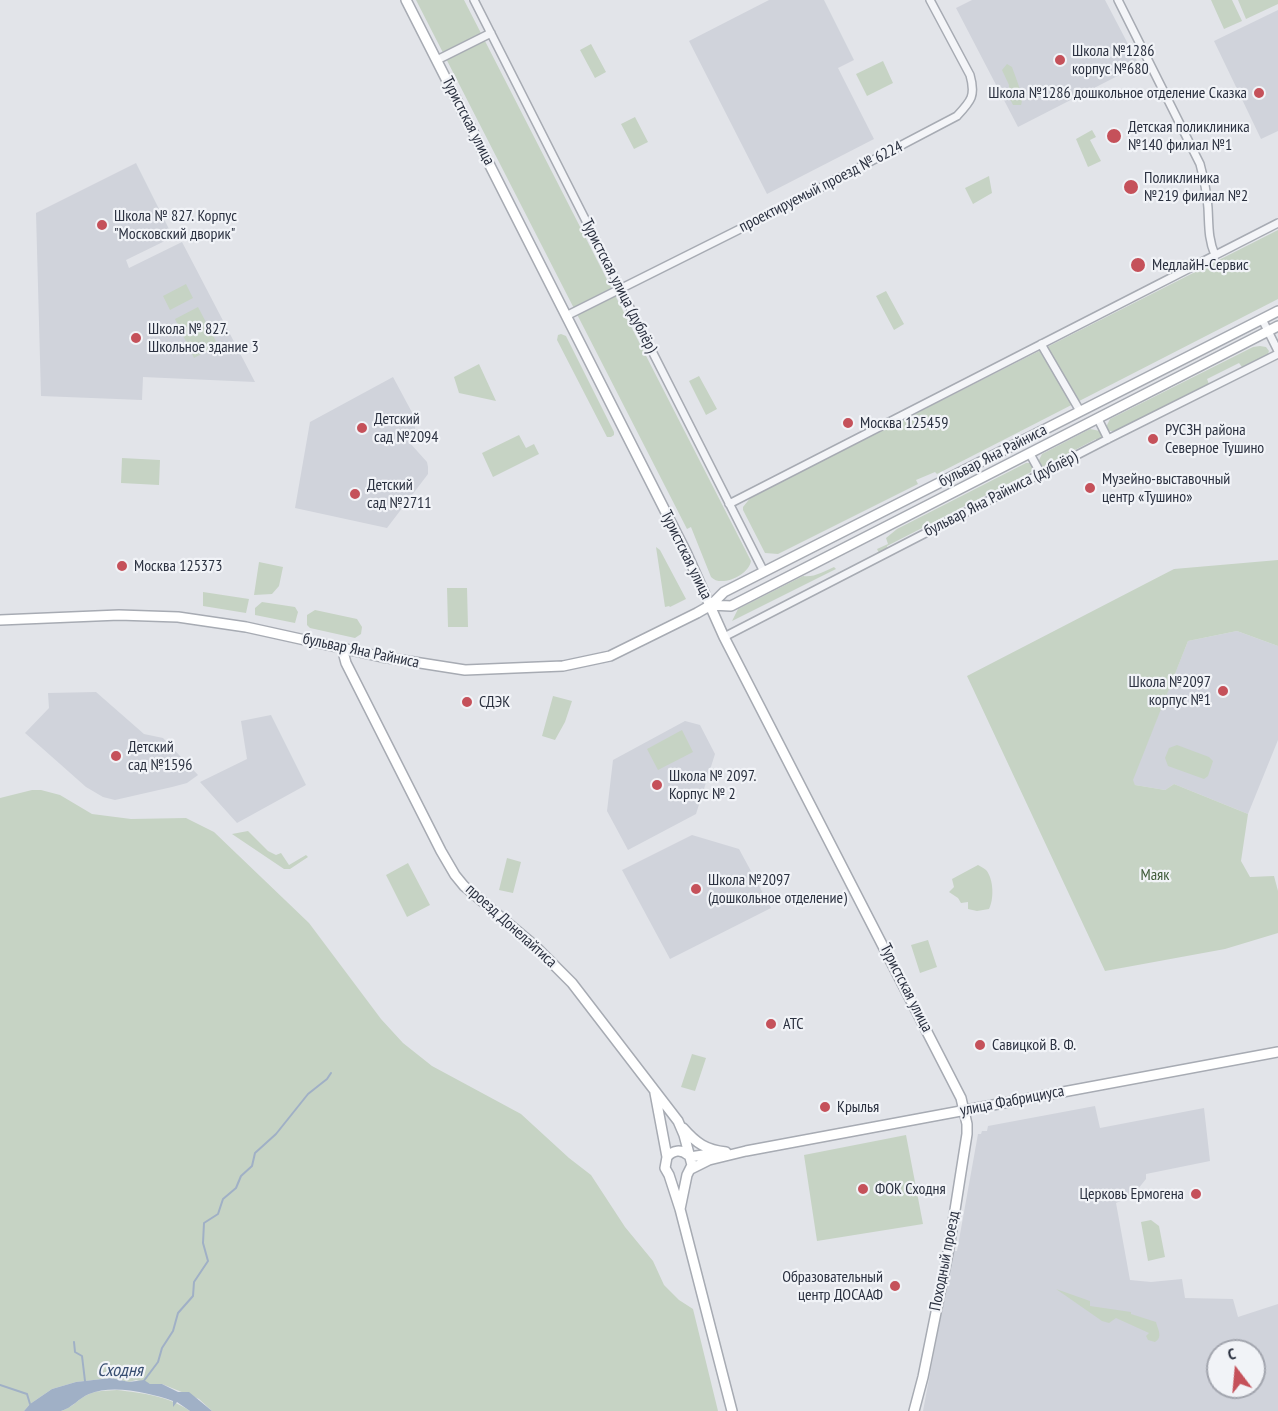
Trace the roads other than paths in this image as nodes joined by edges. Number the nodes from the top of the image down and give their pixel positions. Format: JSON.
{"nodes":[{"id":1,"x":406,"y":0,"type":"edge"},
{"id":2,"x":474,"y":0,"type":"edge"},
{"id":3,"x":930,"y":0,"type":"edge"},
{"id":4,"x":1118,"y":0,"type":"edge"},
{"id":5,"x":491,"y":33,"type":"junction"},
{"id":6,"x":437,"y":60,"type":"junction"},
{"id":7,"x":1278,"y":223,"type":"edge"},
{"id":8,"x":1215,"y":255,"type":"junction"},
{"id":9,"x":620,"y":289,"type":"junction"},
{"id":10,"x":1278,"y":311,"type":"edge"},
{"id":11,"x":566,"y":316,"type":"junction"},
{"id":12,"x":1262,"y":319,"type":"junction"},
{"id":13,"x":1278,"y":326,"type":"edge"},
{"id":14,"x":1268,"y":332,"type":"junction"},
{"id":15,"x":1041,"y":344,"type":"junction"},
{"id":16,"x":1278,"y":353,"type":"edge"},
{"id":17,"x":1080,"y":411,"type":"junction"},
{"id":18,"x":1098,"y":419,"type":"junction"},
{"id":19,"x":1108,"y":439,"type":"junction"},
{"id":20,"x":1030,"y":454,"type":"junction"},
{"id":21,"x":1041,"y":474,"type":"junction"},
{"id":22,"x":729,"y":504,"type":"junction"},
{"id":23,"x":764,"y":572,"type":"junction"},
{"id":24,"x":711,"y":605,"type":"junction"},
{"id":25,"x":0,"y":620,"type":"edge"},
{"id":26,"x":724,"y":637,"type":"junction"},
{"id":27,"x":342,"y":648,"type":"junction"},
{"id":28,"x":1278,"y":1052,"type":"edge"},
{"id":29,"x":655,"y":1093,"type":"junction"},
{"id":30,"x":965,"y":1110,"type":"junction"},
{"id":31,"x":678,"y":1121,"type":"junction"},
{"id":32,"x":746,"y":1151,"type":"junction"},
{"id":33,"x":726,"y":1152,"type":"junction"},
{"id":34,"x":689,"y":1156,"type":"junction"},
{"id":35,"x":667,"y":1157,"type":"junction"},
{"id":36,"x":689,"y":1172,"type":"junction"},
{"id":37,"x":669,"y":1175,"type":"junction"},
{"id":38,"x":680,"y":1209,"type":"junction"},
{"id":39,"x":732,"y":1411,"type":"edge"},
{"id":40,"x":914,"y":1411,"type":"edge"}],
"edges":[{"from":1,"to":6,"type":"main road","name":"Туристская улица"},
{"from":2,"to":5,"type":"street","name":"Туристская улица (дублёр)"},
{"from":3,"to":9,"type":"street","name":"проектируемый проезд № 6224"},
{"from":4,"to":8,"type":"street"},
{"from":5,"to":6,"type":"street"},
{"from":5,"to":9,"type":"street","name":"Туристская улица (дублёр)"},
{"from":6,"to":11,"type":"main road","name":"Туристская улица"},
{"from":7,"to":8,"type":"street"},
{"from":8,"to":15,"type":"street"},
{"from":9,"to":11,"type":"street","name":"проектируемый проезд № 6224"},
{"from":9,"to":22,"type":"street","name":"Туристская улица (дублёр)"},
{"from":10,"to":12,"type":"main road","name":"бульвар Яна Райниса"},
{"from":11,"to":24,"type":"main road","name":"Туристская улица"},
{"from":12,"to":14,"type":"street"},
{"from":12,"to":17,"type":"main road","name":"бульвар Яна Райниса"},
{"from":13,"to":14,"type":"main road","name":"бульвар Яна Райниса"},
{"from":14,"to":16,"type":"street"},
{"from":14,"to":18,"type":"main road","name":"бульвар Яна Райниса"},
{"from":15,"to":17,"type":"street"},
{"from":15,"to":22,"type":"street"},
{"from":16,"to":19,"type":"street","name":"бульвар Яна Райниса (дублёр)"},
{"from":17,"to":23,"type":"main road","name":"бульвар Яна Райниса"},
{"from":18,"to":19,"type":"street"},
{"from":18,"to":20,"type":"main road","name":"бульвар Яна Райниса"},
{"from":19,"to":21,"type":"street","name":"бульвар Яна Райниса (дублёр)"},
{"from":20,"to":21,"type":"street"},
{"from":20,"to":24,"type":"main road","name":"бульвар Яна Райниса"},
{"from":21,"to":26,"type":"street","name":"бульвар Яна Райниса (дублёр)"},
{"from":22,"to":23,"type":"street","name":"Туристская улица (дублёр)"},
{"from":23,"to":24,"type":"main road","name":"бульвар Яна Райниса"},
{"from":24,"to":26,"type":"main road","name":"Туристская улица"},
{"from":24,"to":27,"type":"main road","name":"бульвар Яна Райниса"},
{"from":25,"to":27,"type":"main road","name":"бульвар Яна Райниса"},
{"from":26,"to":30,"type":"main road","name":"Туристская улица"},
{"from":27,"to":29,"type":"main road","name":"проезд Донелайтиса"},
{"from":28,"to":30,"type":"main road","name":"улица Фабрициуса"},
{"from":29,"to":31,"type":"main road","name":"проезд Донелайтиса"},
{"from":29,"to":35,"type":"main road","name":"проезд Донелайтиса"},
{"from":30,"to":32,"type":"main road","name":"улица Фабрициуса"},
{"from":30,"to":40,"type":"main road","name":"Походный проезд"},
{"from":31,"to":33,"type":"main road"},
{"from":31,"to":34,"type":"main road","name":"проезд Донелайтиса"},
{"from":32,"to":33,"type":"main road","name":"улица Фабрициуса"},
{"from":32,"to":36,"type":"main road","name":"улица Фабрициуса"},
{"from":33,"to":34,"type":"main road","name":"улица Фабрициуса"},
{"from":34,"to":35,"type":"main road"},
{"from":34,"to":36,"type":"main road","name":"проезд Донелайтиса"},
{"from":35,"to":37,"type":"main road","name":"проезд Донелайтиса"},
{"from":36,"to":37,"type":"main road"},
{"from":36,"to":38,"type":"main road","name":"проезд Донелайтиса"},
{"from":37,"to":38,"type":"main road","name":"проезд Донелайтиса"},
{"from":38,"to":39,"type":"main road","name":"проезд Донелайтиса"}]}
